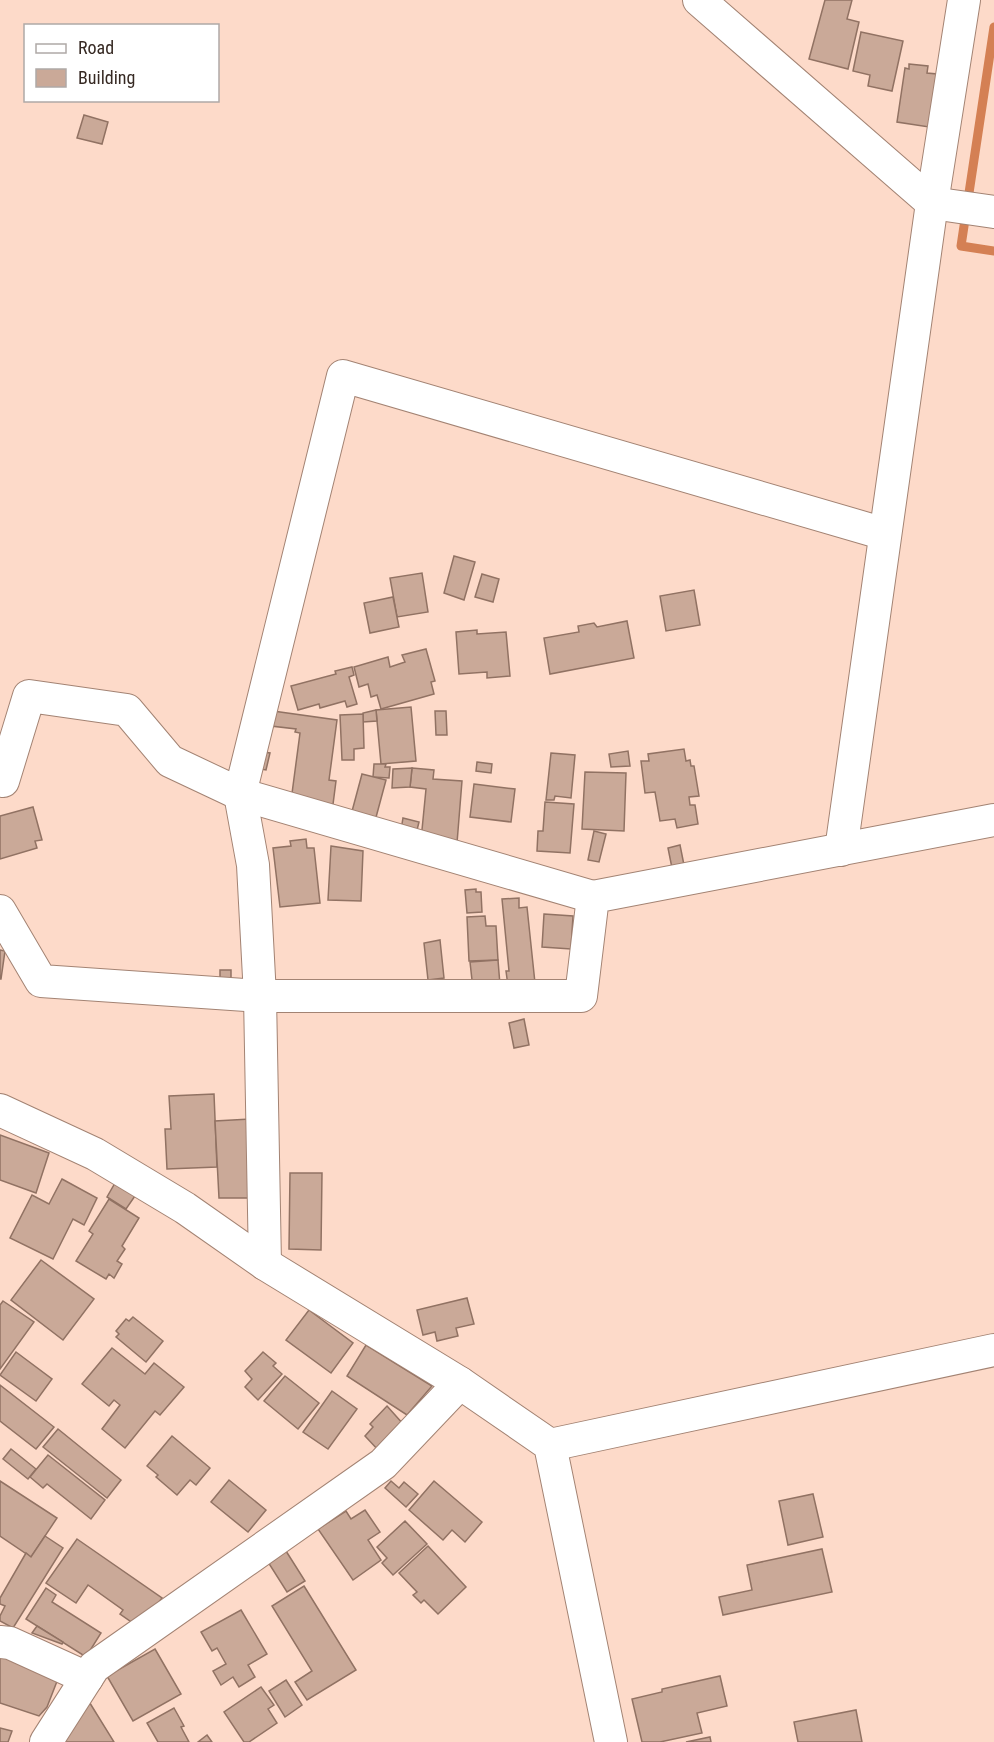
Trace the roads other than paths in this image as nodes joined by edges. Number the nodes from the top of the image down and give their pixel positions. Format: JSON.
{"nodes":[{"id":1,"x":699,"y":0,"type":"edge"},
{"id":2,"x":964,"y":0,"type":"edge"},
{"id":3,"x":936,"y":204,"type":"junction"},
{"id":4,"x":988,"y":211,"type":"edge"},
{"id":5,"x":885,"y":534,"type":"junction"},
{"id":6,"x":0,"y":780,"type":"edge"},
{"id":7,"x":240,"y":794,"type":"junction"},
{"id":8,"x":994,"y":820,"type":"edge"},
{"id":9,"x":841,"y":850,"type":"junction"},
{"id":10,"x":593,"y":897,"type":"junction"},
{"id":11,"x":0,"y":911,"type":"edge"},
{"id":12,"x":260,"y":996,"type":"junction"},
{"id":13,"x":0,"y":1110,"type":"edge"},
{"id":14,"x":265,"y":1264,"type":"junction"},
{"id":15,"x":994,"y":1350,"type":"edge"},
{"id":16,"x":460,"y":1383,"type":"junction"},
{"id":17,"x":550,"y":1445,"type":"junction"},
{"id":18,"x":0,"y":1642,"type":"edge"},
{"id":19,"x":87,"y":1678,"type":"junction"},
{"id":20,"x":46,"y":1742,"type":"edge"},
{"id":21,"x":610,"y":1742,"type":"edge"}],
"edges":[{"from":1,"to":3,"type":"street"},
{"from":2,"to":3,"type":"street"},
{"from":3,"to":4,"type":"street"},
{"from":3,"to":5,"type":"street"},
{"from":5,"to":7,"type":"street"},
{"from":5,"to":9,"type":"street"},
{"from":6,"to":7,"type":"street"},
{"from":7,"to":10,"type":"street"},
{"from":7,"to":12,"type":"street"},
{"from":8,"to":9,"type":"street"},
{"from":9,"to":10,"type":"street"},
{"from":10,"to":12,"type":"street"},
{"from":11,"to":12,"type":"street"},
{"from":12,"to":14,"type":"street"},
{"from":13,"to":14,"type":"street"},
{"from":14,"to":16,"type":"street"},
{"from":15,"to":17,"type":"street"},
{"from":16,"to":17,"type":"street"},
{"from":16,"to":19,"type":"street"},
{"from":17,"to":21,"type":"street"},
{"from":18,"to":19,"type":"street"},
{"from":19,"to":20,"type":"street"}]}
